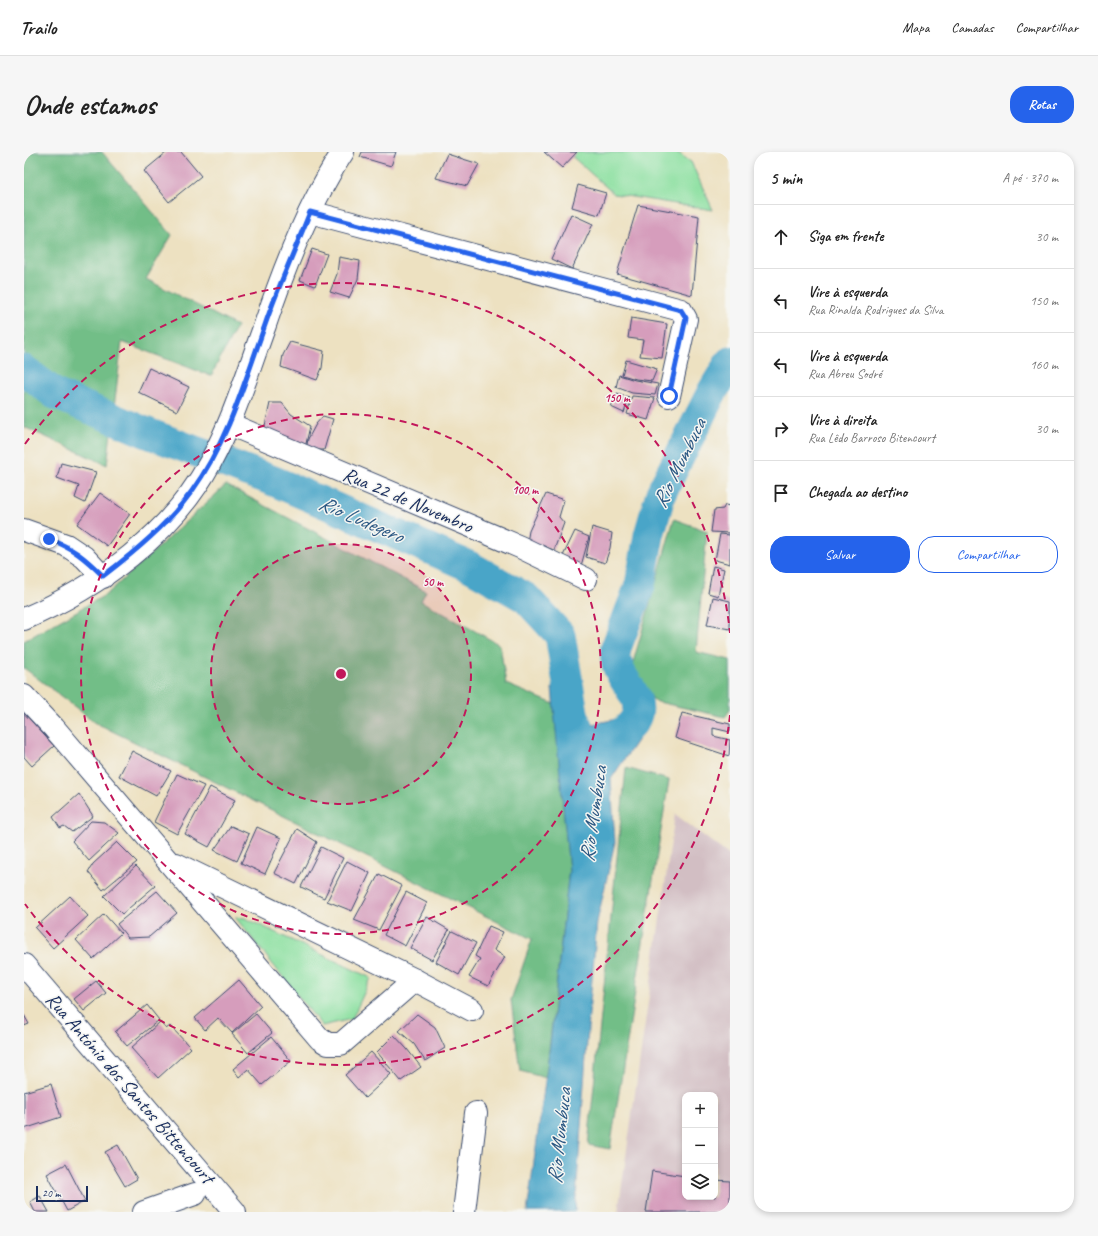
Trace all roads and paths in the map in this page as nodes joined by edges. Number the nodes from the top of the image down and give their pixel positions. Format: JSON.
{"nodes":[{"id":1,"x":343,"y":152,"type":"edge"},
{"id":2,"x":310,"y":212,"type":"junction"},
{"id":3,"x":669,"y":396,"type":"dead end"},
{"id":4,"x":229,"y":424,"type":"junction"},
{"id":5,"x":24,"y":530,"type":"edge"},
{"id":6,"x":103,"y":576,"type":"junction"},
{"id":7,"x":586,"y":579,"type":"dead end"},
{"id":8,"x":24,"y":619,"type":"edge"},
{"id":9,"x":24,"y":696,"type":"edge"},
{"id":10,"x":168,"y":860,"type":"junction"},
{"id":11,"x":24,"y":965,"type":"edge"},
{"id":12,"x":415,"y":980,"type":"junction"},
{"id":13,"x":472,"y":1010,"type":"dead end"},
{"id":14,"x":476,"y":1113,"type":"dead end"},
{"id":15,"x":202,"y":1187,"type":"junction"},
{"id":16,"x":144,"y":1212,"type":"edge"},
{"id":17,"x":182,"y":1212,"type":"edge"},
{"id":18,"x":235,"y":1212,"type":"edge"},
{"id":19,"x":464,"y":1212,"type":"edge"}],
"edges":[{"from":1,"to":2,"type":"street"},
{"from":2,"to":3,"type":"street"},
{"from":2,"to":4,"type":"street"},
{"from":4,"to":6,"type":"street"},
{"from":4,"to":7,"type":"street","name":"Rua 22 de Novembro"},
{"from":5,"to":6,"type":"street"},
{"from":6,"to":8,"type":"street"},
{"from":9,"to":10,"type":"street"},
{"from":10,"to":12,"type":"street"},
{"from":10,"to":12,"type":"street"},
{"from":11,"to":15,"type":"street","name":"Rua António dos Santos Bittencourt"},
{"from":12,"to":13,"type":"street"},
{"from":14,"to":19,"type":"street"},
{"from":15,"to":16,"type":"street"},
{"from":15,"to":17,"type":"street"},
{"from":15,"to":18,"type":"street","name":"Rua António dos Santos Bittencourt"}]}
